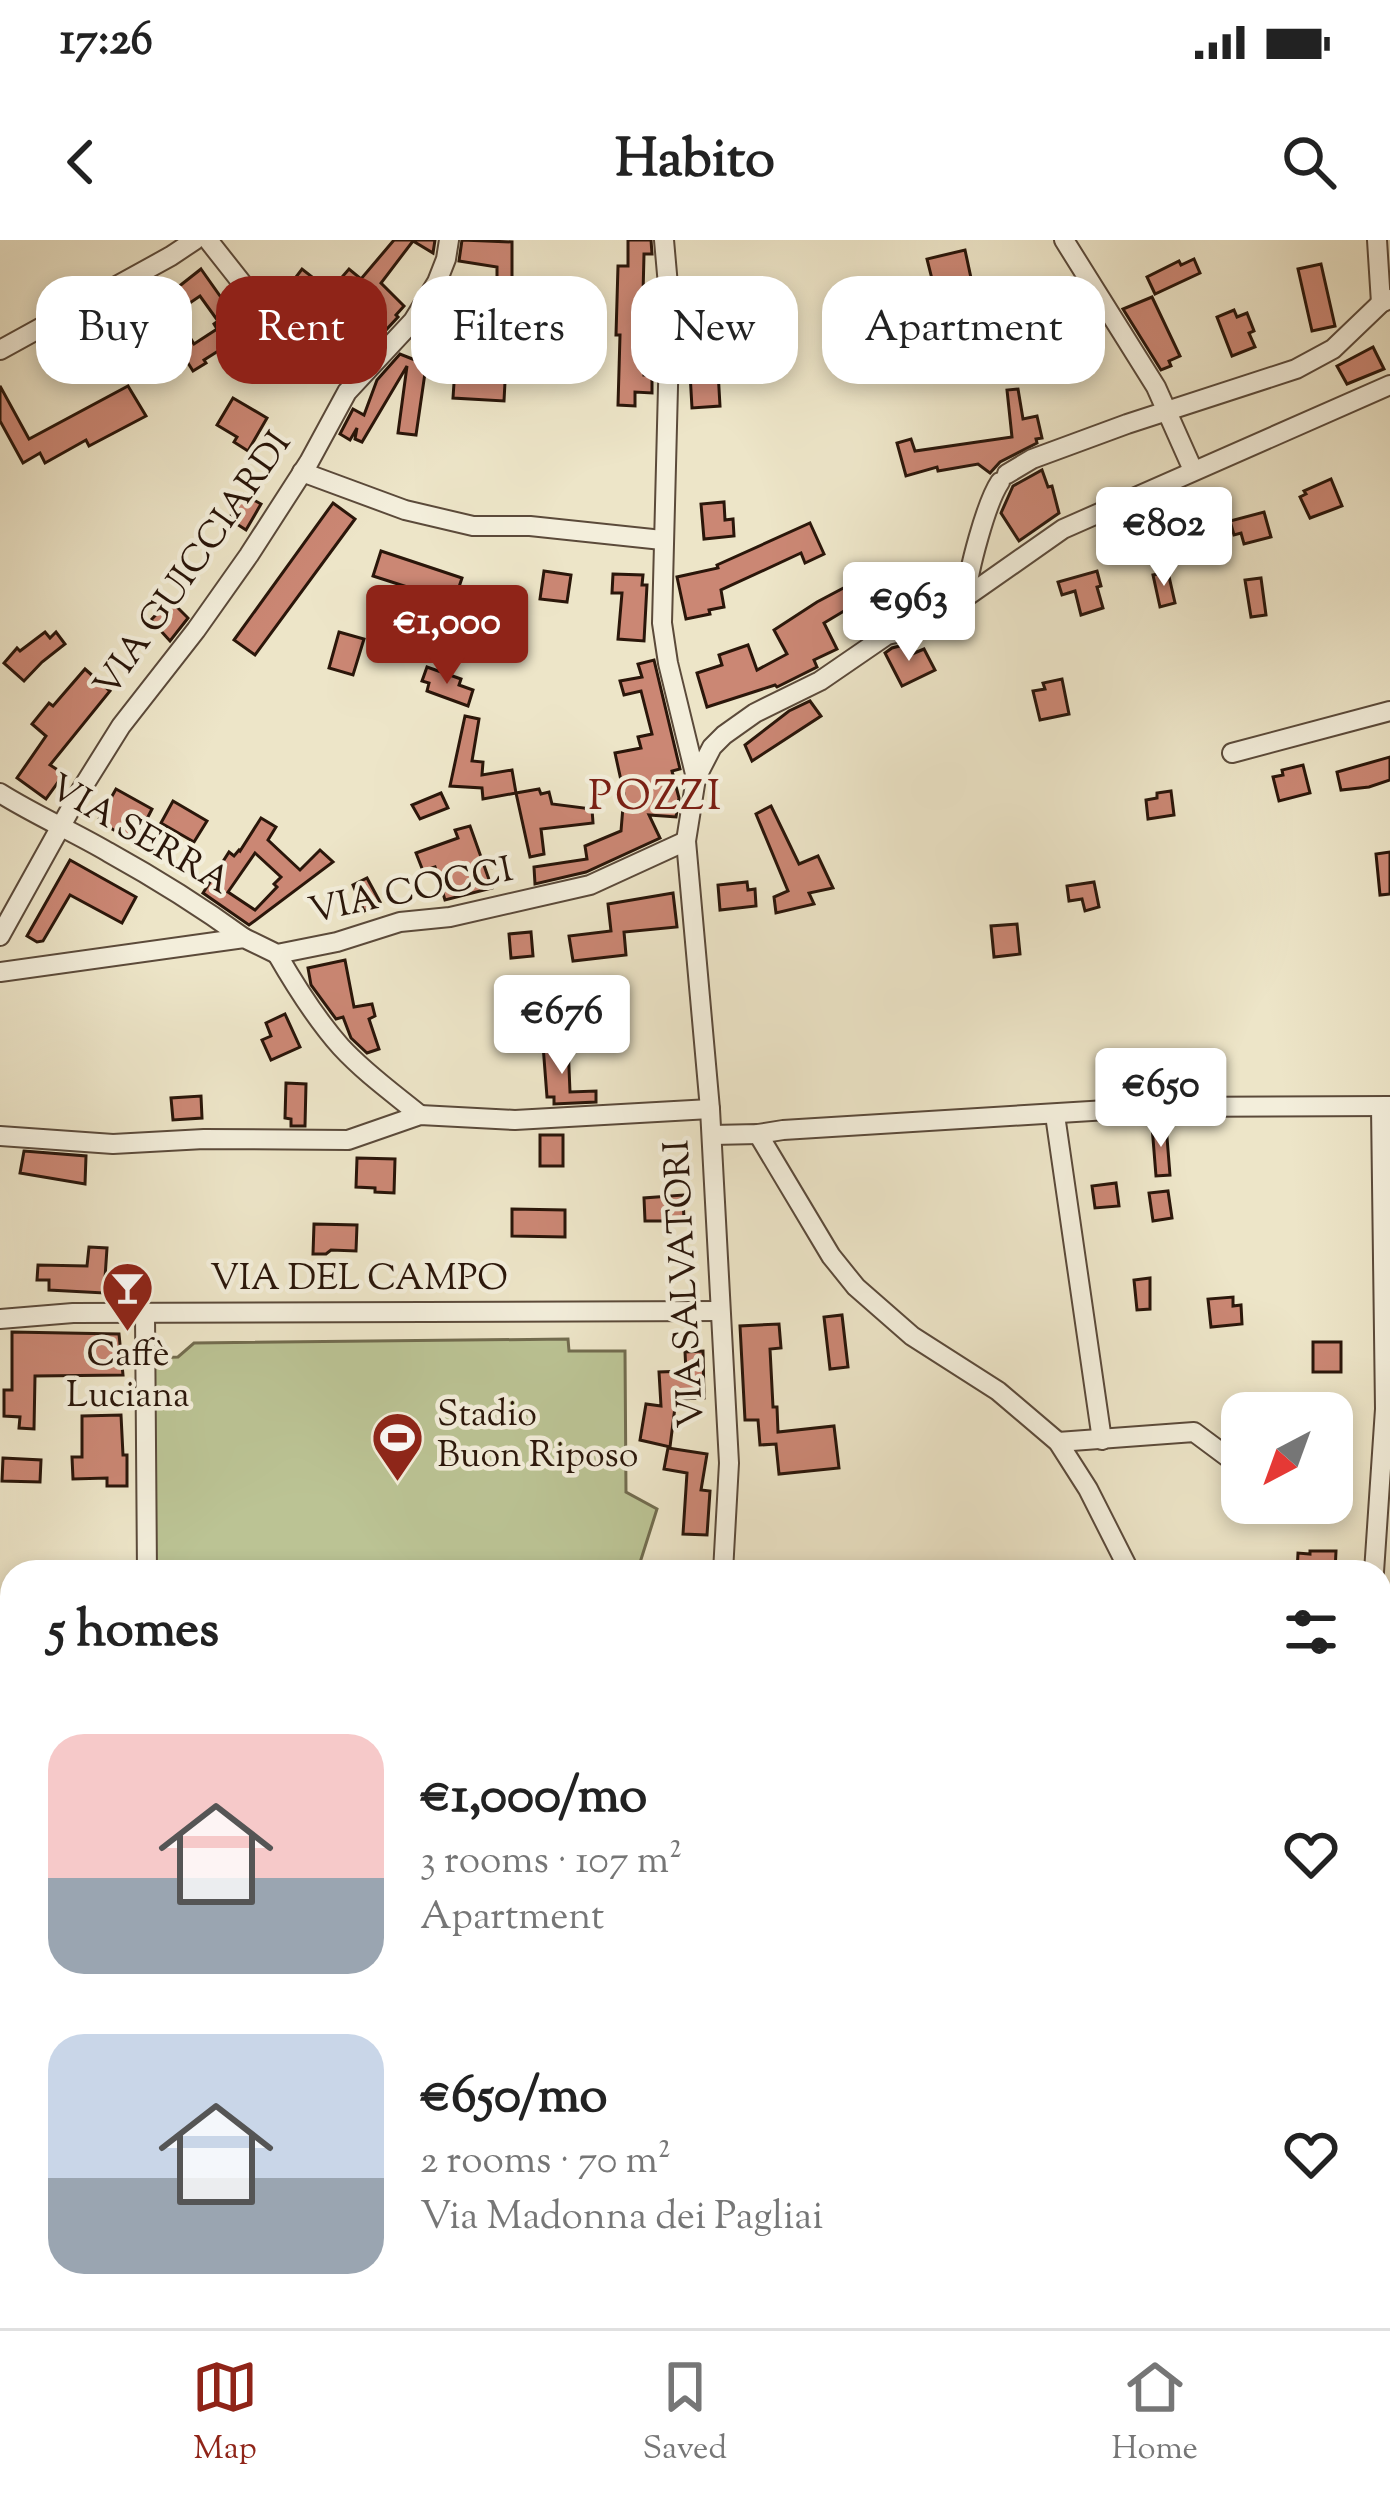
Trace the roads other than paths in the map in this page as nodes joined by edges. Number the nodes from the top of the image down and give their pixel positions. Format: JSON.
{"nodes":[{"id":1,"x":195,"y":240,"type":"edge"},
{"id":2,"x":208,"y":240,"type":"edge"},
{"id":3,"x":449,"y":240,"type":"edge"},
{"id":4,"x":664,"y":240,"type":"edge"},
{"id":5,"x":1064,"y":240,"type":"edge"},
{"id":6,"x":1377,"y":240,"type":"edge"},
{"id":7,"x":236,"y":276,"type":"edge"},
{"id":8,"x":1386,"y":301,"type":"edge"},
{"id":9,"x":387,"y":347,"type":"edge"},
{"id":10,"x":0,"y":350,"type":"edge"},
{"id":11,"x":353,"y":384,"type":"edge"},
{"id":12,"x":1390,"y":385,"type":"edge"},
{"id":13,"x":1167,"y":412,"type":"junction"},
{"id":14,"x":1193,"y":470,"type":"junction"},
{"id":15,"x":302,"y":472,"type":"junction"},
{"id":16,"x":662,"y":540,"type":"junction"},
{"id":17,"x":966,"y":597,"type":"junction"},
{"id":18,"x":1390,"y":710,"type":"edge"},
{"id":19,"x":1232,"y":753,"type":"dead end"},
{"id":20,"x":696,"y":778,"type":"junction"},
{"id":21,"x":0,"y":793,"type":"edge"},
{"id":22,"x":60,"y":828,"type":"junction"},
{"id":23,"x":686,"y":841,"type":"junction"},
{"id":24,"x":0,"y":936,"type":"edge"},
{"id":25,"x":244,"y":938,"type":"junction"},
{"id":26,"x":277,"y":955,"type":"junction"},
{"id":27,"x":0,"y":971,"type":"edge"},
{"id":28,"x":1386,"y":1106,"type":"edge"},
{"id":29,"x":710,"y":1108,"type":"junction"},
{"id":30,"x":420,"y":1115,"type":"junction"},
{"id":31,"x":1055,"y":1115,"type":"junction"},
{"id":32,"x":758,"y":1134,"type":"junction"},
{"id":33,"x":712,"y":1135,"type":"junction"},
{"id":34,"x":0,"y":1136,"type":"edge"},
{"id":35,"x":720,"y":1311,"type":"junction"},
{"id":36,"x":145,"y":1315,"type":"junction"},
{"id":37,"x":0,"y":1319,"type":"edge"},
{"id":38,"x":1388,"y":1409,"type":"edge"},
{"id":39,"x":1102,"y":1440,"type":"junction"},
{"id":40,"x":1058,"y":1442,"type":"junction"},
{"id":41,"x":1221,"y":1452,"type":"edge"},
{"id":42,"x":148,"y":1560,"type":"edge"},
{"id":43,"x":724,"y":1560,"type":"edge"},
{"id":44,"x":1124,"y":1560,"type":"edge"},
{"id":45,"x":1375,"y":1560,"type":"edge"}],
"edges":[{"from":1,"to":10,"type":"street"},
{"from":2,"to":7,"type":"street"},
{"from":3,"to":9,"type":"street","name":"VIA GUICCIARDI"},
{"from":4,"to":16,"type":"street"},
{"from":5,"to":13,"type":"street"},
{"from":6,"to":8,"type":"street"},
{"from":8,"to":13,"type":"street"},
{"from":11,"to":15,"type":"street","name":"VIA GUICCIARDI"},
{"from":12,"to":14,"type":"street"},
{"from":13,"to":14,"type":"street"},
{"from":13,"to":17,"type":"street"},
{"from":14,"to":17,"type":"street"},
{"from":15,"to":16,"type":"street"},
{"from":15,"to":22,"type":"street","name":"VIA GUICCIARDI"},
{"from":16,"to":20,"type":"street"},
{"from":17,"to":20,"type":"street"},
{"from":18,"to":19,"type":"street"},
{"from":20,"to":23,"type":"street","name":"VIA SALVATORI"},
{"from":21,"to":22,"type":"street","name":"VIA SERRA"},
{"from":22,"to":24,"type":"street","name":"VIA GUICCIARDI"},
{"from":22,"to":25,"type":"street","name":"VIA SERRA"},
{"from":23,"to":26,"type":"street","name":"VIA COCCI"},
{"from":23,"to":29,"type":"street","name":"VIA SALVATORI"},
{"from":25,"to":26,"type":"street","name":"VIA COCCI"},
{"from":25,"to":27,"type":"street"},
{"from":26,"to":30,"type":"street"},
{"from":28,"to":31,"type":"street"},
{"from":28,"to":38,"type":"street"},
{"from":29,"to":30,"type":"street"},
{"from":29,"to":33,"type":"street","name":"VIA SALVATORI"},
{"from":30,"to":34,"type":"street"},
{"from":31,"to":32,"type":"street"},
{"from":31,"to":39,"type":"street"},
{"from":32,"to":33,"type":"street"},
{"from":32,"to":40,"type":"street"},
{"from":33,"to":35,"type":"street","name":"VIA SALVATORI"},
{"from":35,"to":36,"type":"street","name":"VIA DEL CAMPO"},
{"from":35,"to":43,"type":"street","name":"VIA SALVATORI"},
{"from":36,"to":37,"type":"street","name":"VIA DEL CAMPO"},
{"from":36,"to":42,"type":"street"},
{"from":38,"to":45,"type":"street"},
{"from":39,"to":40,"type":"street"},
{"from":39,"to":41,"type":"street"},
{"from":40,"to":44,"type":"street"}]}
